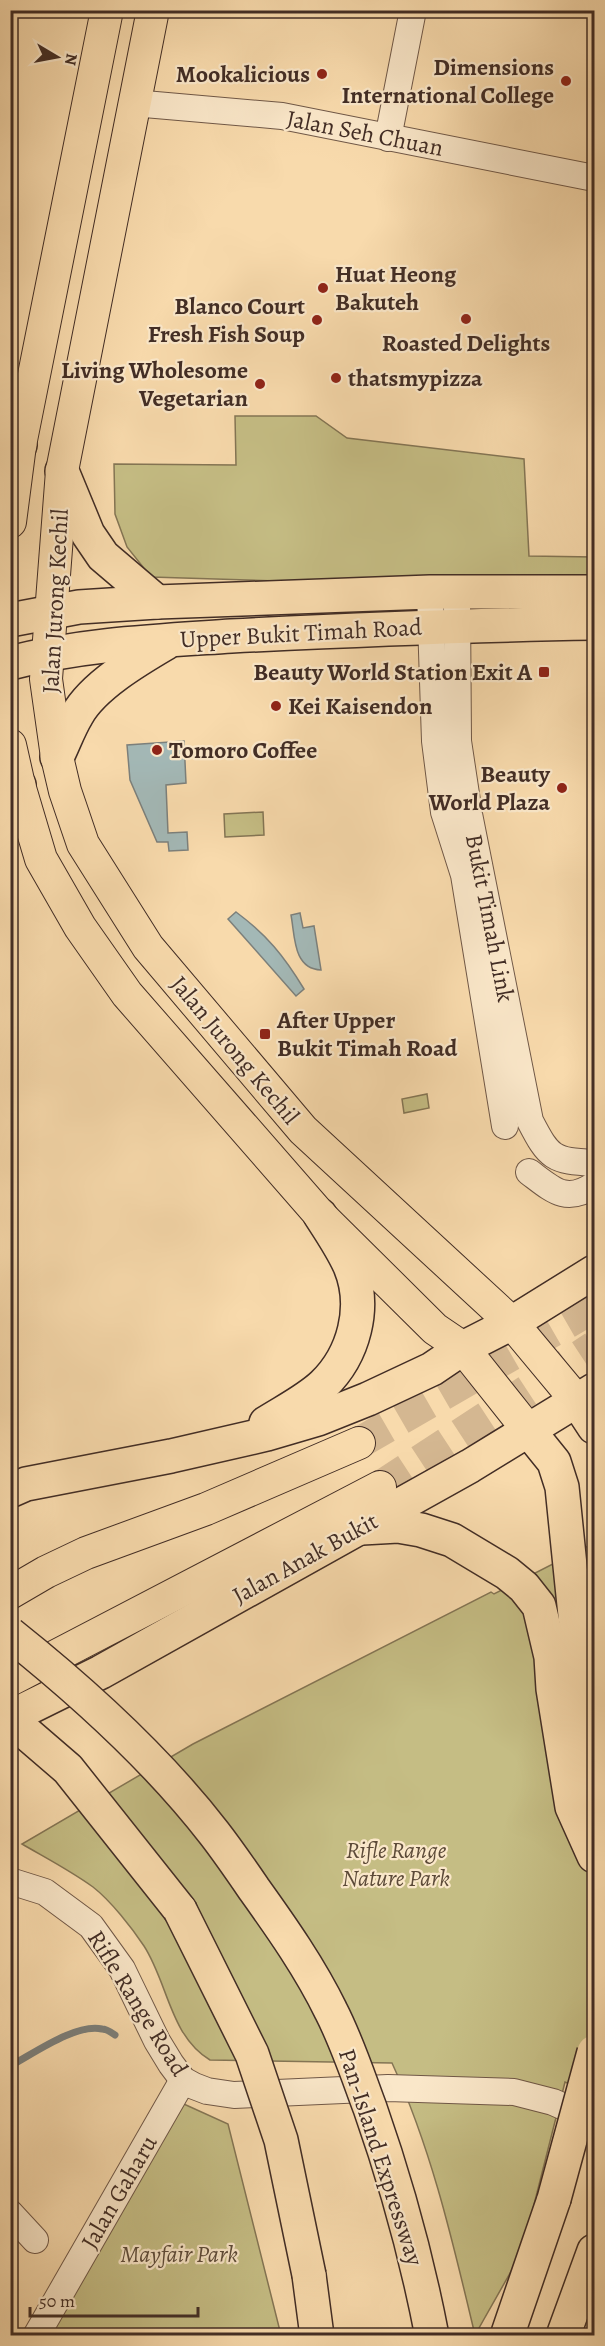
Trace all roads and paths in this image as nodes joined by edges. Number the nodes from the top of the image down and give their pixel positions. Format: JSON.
{"nodes":[{"id":1,"x":107,"y":10,"type":"edge"},
{"id":2,"x":153,"y":10,"type":"edge"},
{"id":3,"x":413,"y":10,"type":"edge"},
{"id":4,"x":133,"y":103,"type":"junction"},
{"id":5,"x":388,"y":138,"type":"junction"},
{"id":6,"x":594,"y":178,"type":"edge"},
{"id":7,"x":15,"y":456,"type":"edge"},
{"id":8,"x":62,"y":471,"type":"junction"},
{"id":9,"x":10,"y":522,"type":"edge"},
{"id":10,"x":444,"y":592,"type":"junction"},
{"id":11,"x":594,"y":592,"type":"edge"},
{"id":12,"x":157,"y":602,"type":"junction"},
{"id":13,"x":50,"y":613,"type":"junction"},
{"id":14,"x":10,"y":620,"type":"edge"},
{"id":15,"x":594,"y":623,"type":"edge"},
{"id":16,"x":444,"y":626,"type":"junction"},
{"id":17,"x":172,"y":639,"type":"junction"},
{"id":18,"x":48,"y":653,"type":"junction"},
{"id":19,"x":10,"y":663,"type":"edge"},
{"id":20,"x":10,"y":745,"type":"edge"},
{"id":21,"x":57,"y":757,"type":"junction"},
{"id":22,"x":15,"y":779,"type":"edge"},
{"id":23,"x":505,"y":1126,"type":"dead end"},
{"id":24,"x":594,"y":1163,"type":"edge"},
{"id":25,"x":529,"y":1172,"type":"dead end"},
{"id":26,"x":594,"y":1185,"type":"edge"},
{"id":27,"x":320,"y":1215,"type":"junction"},
{"id":28,"x":594,"y":1272,"type":"edge"},
{"id":29,"x":512,"y":1323,"type":"junction"},
{"id":30,"x":463,"y":1348,"type":"junction"},
{"id":31,"x":589,"y":1406,"type":"edge"},
{"id":32,"x":529,"y":1431,"type":"junction"},
{"id":33,"x":243,"y":1440,"type":"junction"},
{"id":34,"x":359,"y":1443,"type":"tunnel mouth"},
{"id":35,"x":380,"y":1488,"type":"tunnel mouth"},
{"id":36,"x":10,"y":1491,"type":"edge"},
{"id":37,"x":358,"y":1528,"type":"junction"},
{"id":38,"x":10,"y":1593,"type":"edge"},
{"id":39,"x":10,"y":1634,"type":"edge"},
{"id":40,"x":10,"y":1680,"type":"edge"},
{"id":41,"x":10,"y":1718,"type":"edge"},
{"id":42,"x":594,"y":1802,"type":"edge"},
{"id":43,"x":594,"y":1856,"type":"edge"},
{"id":44,"x":10,"y":1881,"type":"edge"},
{"id":45,"x":594,"y":2052,"type":"edge"},
{"id":46,"x":183,"y":2080,"type":"junction"},
{"id":47,"x":594,"y":2120,"type":"edge"},
{"id":48,"x":10,"y":2213,"type":"edge"},
{"id":49,"x":35,"y":2240,"type":"dead end"},
{"id":50,"x":594,"y":2251,"type":"edge"},
{"id":51,"x":36,"y":2336,"type":"edge"},
{"id":52,"x":316,"y":2336,"type":"edge"},
{"id":53,"x":432,"y":2336,"type":"edge"},
{"id":54,"x":507,"y":2336,"type":"edge"},
{"id":55,"x":563,"y":2336,"type":"edge"}],
"edges":[{"from":1,"to":7,"type":"main road","name":"Jalan Jurong Kechil"},
{"from":2,"to":4,"type":"main road","name":"Jalan Jurong Kechil"},
{"from":3,"to":5,"type":"street"},
{"from":4,"to":5,"type":"street","name":"Jalan Seh Chuan"},
{"from":4,"to":8,"type":"main road","name":"Jalan Jurong Kechil"},
{"from":5,"to":6,"type":"street","name":"Jalan Seh Chuan"},
{"from":7,"to":9,"type":"main road","name":"Jalan Jurong Kechil"},
{"from":8,"to":12,"type":"highway"},
{"from":8,"to":13,"type":"main road","name":"Jalan Jurong Kechil"},
{"from":10,"to":11,"type":"highway","name":"Upper Bukit Timah Road"},
{"from":10,"to":12,"type":"highway","name":"Upper Bukit Timah Road"},
{"from":10,"to":16,"type":"street","name":"Bukit Timah Link"},
{"from":12,"to":13,"type":"highway","name":"Upper Bukit Timah Road"},
{"from":13,"to":14,"type":"highway","name":"Upper Bukit Timah Road"},
{"from":13,"to":18,"type":"main road","name":"Jalan Jurong Kechil"},
{"from":15,"to":16,"type":"highway","name":"Upper Bukit Timah Road"},
{"from":16,"to":17,"type":"highway","name":"Upper Bukit Timah Road"},
{"from":16,"to":23,"type":"street","name":"Bukit Timah Link"},
{"from":16,"to":24,"type":"street","name":"Bukit Timah Link"},
{"from":17,"to":18,"type":"highway","name":"Upper Bukit Timah Road"},
{"from":17,"to":21,"type":"highway"},
{"from":18,"to":19,"type":"highway","name":"Upper Bukit Timah Road"},
{"from":18,"to":21,"type":"main road","name":"Jalan Jurong Kechil"},
{"from":20,"to":22,"type":"main road","name":"Jalan Jurong Kechil"},
{"from":21,"to":29,"type":"main road","name":"Jalan Jurong Kechil"},
{"from":22,"to":27,"type":"main road","name":"Jalan Jurong Kechil"},
{"from":25,"to":26,"type":"street"},
{"from":27,"to":30,"type":"main road","name":"Jalan Jurong Kechil"},
{"from":27,"to":33,"type":"highway"},
{"from":28,"to":29,"type":"highway"},
{"from":29,"to":30,"type":"highway"},
{"from":29,"to":31,"type":"main road","name":"Jalan Jurong Kechil"},
{"from":30,"to":32,"type":"main road","name":"Jalan Jurong Kechil"},
{"from":30,"to":33,"type":"highway"},
{"from":31,"to":32,"type":"highway","name":"Jalan Anak Bukit"},
{"from":32,"to":37,"type":"highway","name":"Jalan Anak Bukit"},
{"from":32,"to":42,"type":"highway"},
{"from":33,"to":36,"type":"highway"},
{"from":34,"to":38,"type":"main road"},
{"from":35,"to":40,"type":"main road","name":"Jalan Anak Bukit"},
{"from":37,"to":41,"type":"highway","name":"Jalan Anak Bukit"},
{"from":37,"to":43,"type":"highway"},
{"from":39,"to":53,"type":"highway","name":"Pan-Island Expressway","bridge":true},
{"from":41,"to":52,"type":"highway","bridge":true},
{"from":44,"to":46,"type":"street","name":"Rifle Range Road"},
{"from":45,"to":54,"type":"highway","bridge":true},
{"from":46,"to":47,"type":"street","name":"Rifle Range Road"},
{"from":46,"to":51,"type":"street","name":"Jalan Gaharu"},
{"from":48,"to":49,"type":"street"},
{"from":50,"to":55,"type":"highway"}]}
